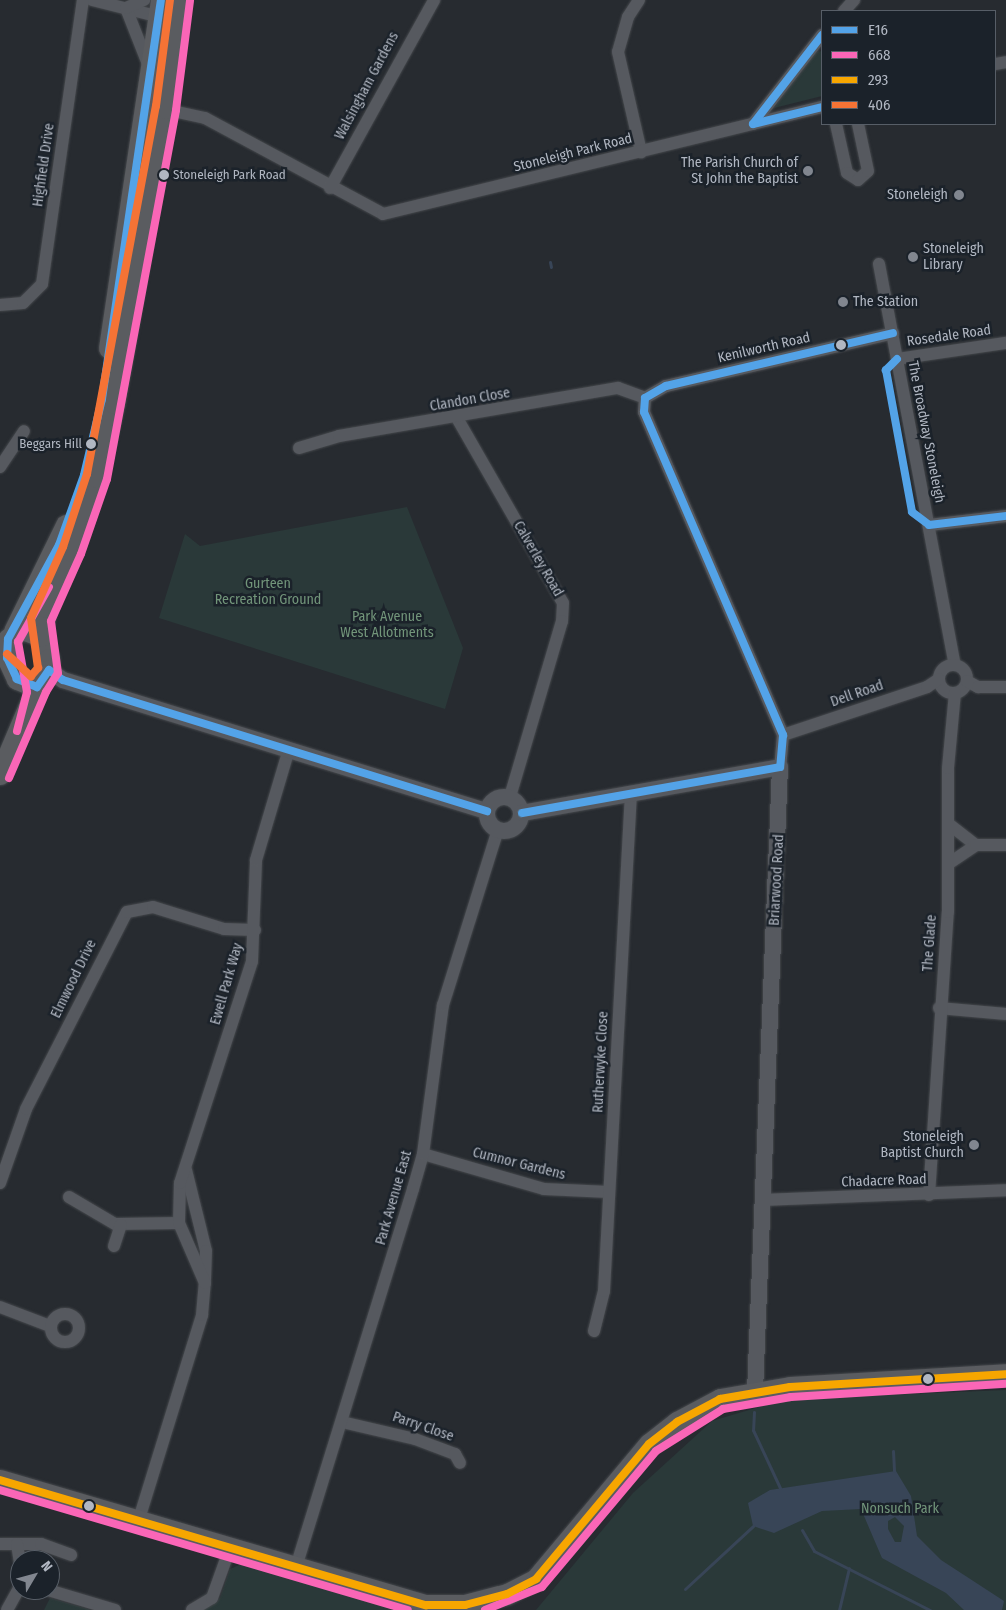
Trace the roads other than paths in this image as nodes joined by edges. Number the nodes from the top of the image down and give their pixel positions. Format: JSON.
{"nodes":[{"id":1,"x":83,"y":0,"type":"edge"},
{"id":2,"x":92,"y":0,"type":"edge"},
{"id":3,"x":144,"y":0,"type":"edge"},
{"id":4,"x":180,"y":0,"type":"edge"},
{"id":5,"x":434,"y":0,"type":"edge"},
{"id":6,"x":639,"y":0,"type":"edge"},
{"id":7,"x":854,"y":0,"type":"edge"},
{"id":8,"x":126,"y":8,"type":"junction"},
{"id":9,"x":845,"y":10,"type":"edge"},
{"id":10,"x":165,"y":12,"type":"edge"},
{"id":11,"x":821,"y":37,"type":"edge"},
{"id":12,"x":150,"y":70,"type":"junction"},
{"id":13,"x":821,"y":107,"type":"edge"},
{"id":14,"x":166,"y":108,"type":"junction"},
{"id":15,"x":753,"y":124,"type":"junction"},
{"id":16,"x":836,"y":125,"type":"edge"},
{"id":17,"x":858,"y":125,"type":"edge"},
{"id":18,"x":139,"y":144,"type":"junction"},
{"id":19,"x":641,"y":152,"type":"junction"},
{"id":20,"x":330,"y":188,"type":"junction"},
{"id":21,"x":880,"y":264,"type":"dead end"},
{"id":22,"x":0,"y":306,"type":"edge"},
{"id":23,"x":893,"y":333,"type":"junction"},
{"id":24,"x":1006,"y":343,"type":"edge"},
{"id":25,"x":897,"y":359,"type":"junction"},
{"id":26,"x":645,"y":398,"type":"junction"},
{"id":27,"x":457,"y":418,"type":"junction"},
{"id":28,"x":24,"y":431,"type":"dead end"},
{"id":29,"x":299,"y":448,"type":"dead end"},
{"id":30,"x":0,"y":467,"type":"edge"},
{"id":31,"x":1006,"y":516,"type":"edge"},
{"id":32,"x":929,"y":525,"type":"junction"},
{"id":33,"x":9,"y":634,"type":"edge"},
{"id":34,"x":41,"y":636,"type":"junction"},
{"id":35,"x":956,"y":665,"type":"junction"},
{"id":36,"x":9,"y":669,"type":"edge"},
{"id":37,"x":49,"y":670,"type":"junction"},
{"id":38,"x":938,"y":679,"type":"junction"},
{"id":39,"x":967,"y":681,"type":"junction"},
{"id":40,"x":37,"y":687,"type":"junction"},
{"id":41,"x":1006,"y":687,"type":"edge"},
{"id":42,"x":955,"y":693,"type":"junction"},
{"id":43,"x":783,"y":735,"type":"junction"},
{"id":44,"x":0,"y":742,"type":"edge"},
{"id":45,"x":289,"y":749,"type":"junction"},
{"id":46,"x":780,"y":766,"type":"junction"},
{"id":47,"x":0,"y":774,"type":"edge"},
{"id":48,"x":631,"y":794,"type":"junction"},
{"id":49,"x":510,"y":797,"type":"junction"},
{"id":50,"x":487,"y":811,"type":"junction"},
{"id":51,"x":522,"y":813,"type":"junction"},
{"id":52,"x":950,"y":825,"type":"junction"},
{"id":53,"x":497,"y":833,"type":"junction"},
{"id":54,"x":1006,"y":845,"type":"edge"},
{"id":55,"x":976,"y":846,"type":"junction"},
{"id":56,"x":948,"y":864,"type":"junction"},
{"id":57,"x":255,"y":930,"type":"junction"},
{"id":58,"x":939,"y":1008,"type":"junction"},
{"id":59,"x":1006,"y":1014,"type":"edge"},
{"id":60,"x":423,"y":1154,"type":"junction"},
{"id":61,"x":185,"y":1166,"type":"junction"},
{"id":62,"x":0,"y":1183,"type":"edge"},
{"id":63,"x":1006,"y":1190,"type":"edge"},
{"id":64,"x":609,"y":1192,"type":"junction"},
{"id":65,"x":929,"y":1195,"type":"junction"},
{"id":66,"x":69,"y":1197,"type":"dead end"},
{"id":67,"x":762,"y":1200,"type":"junction"},
{"id":68,"x":179,"y":1223,"type":"junction"},
{"id":69,"x":121,"y":1225,"type":"junction"},
{"id":70,"x":114,"y":1246,"type":"dead end"},
{"id":71,"x":205,"y":1282,"type":"junction"},
{"id":72,"x":0,"y":1307,"type":"edge"},
{"id":73,"x":50,"y":1326,"type":"dead end"},
{"id":74,"x":594,"y":1331,"type":"dead end"},
{"id":75,"x":1006,"y":1374,"type":"edge"},
{"id":76,"x":755,"y":1391,"type":"junction"},
{"id":77,"x":342,"y":1422,"type":"junction"},
{"id":78,"x":460,"y":1463,"type":"dead end"},
{"id":79,"x":0,"y":1480,"type":"edge"},
{"id":80,"x":139,"y":1519,"type":"junction"},
{"id":81,"x":0,"y":1544,"type":"edge"},
{"id":82,"x":17,"y":1544,"type":"junction"},
{"id":83,"x":230,"y":1548,"type":"junction"},
{"id":84,"x":18,"y":1550,"type":"edge"},
{"id":85,"x":71,"y":1555,"type":"dead end"},
{"id":86,"x":296,"y":1567,"type":"junction"},
{"id":87,"x":60,"y":1594,"type":"edge"},
{"id":88,"x":115,"y":1610,"type":"edge"},
{"id":89,"x":192,"y":1610,"type":"edge"}],
"edges":[{"from":1,"to":22,"type":"street","name":"Highfield Drive"},
{"from":2,"to":8,"type":"street"},
{"from":3,"to":8,"type":"street"},
{"from":4,"to":10,"type":"highway"},
{"from":5,"to":20,"type":"street","name":"Walsingham Gardens"},
{"from":6,"to":19,"type":"street"},
{"from":7,"to":9,"type":"street"},
{"from":8,"to":10,"type":"street"},
{"from":8,"to":12,"type":"street"},
{"from":10,"to":12,"type":"highway"},
{"from":10,"to":14,"type":"highway"},
{"from":11,"to":15,"type":"street"},
{"from":12,"to":18,"type":"highway"},
{"from":13,"to":15,"type":"street","name":"Stoneleigh Park Road"},
{"from":14,"to":18,"type":"street"},
{"from":14,"to":20,"type":"street","name":"Stoneleigh Park Road"},
{"from":14,"to":34,"type":"highway"},
{"from":15,"to":19,"type":"street","name":"Stoneleigh Park Road"},
{"from":16,"to":17,"type":"street"},
{"from":18,"to":33,"type":"highway"},
{"from":19,"to":20,"type":"street","name":"Stoneleigh Park Road"},
{"from":21,"to":23,"type":"street","name":"The Broadway Stoneleigh"},
{"from":23,"to":25,"type":"street","name":"The Broadway Stoneleigh"},
{"from":23,"to":26,"type":"street","name":"Kenilworth Road"},
{"from":24,"to":25,"type":"street","name":"Rosedale Road"},
{"from":25,"to":32,"type":"street","name":"The Broadway Stoneleigh"},
{"from":26,"to":27,"type":"street","name":"Clandon Close"},
{"from":26,"to":43,"type":"street","name":"Briarwood Road"},
{"from":27,"to":29,"type":"street","name":"Clandon Close"},
{"from":27,"to":49,"type":"street","name":"Calverley Road"},
{"from":28,"to":30,"type":"street"},
{"from":31,"to":32,"type":"street"},
{"from":32,"to":35,"type":"street","name":"The Broadway Stoneleigh"},
{"from":33,"to":34,"type":"highway"},
{"from":33,"to":36,"type":"highway"},
{"from":34,"to":37,"type":"highway"},
{"from":35,"to":38,"type":"street"},
{"from":35,"to":39,"type":"street"},
{"from":36,"to":40,"type":"highway"},
{"from":36,"to":44,"type":"highway"},
{"from":37,"to":40,"type":"highway"},
{"from":37,"to":45,"type":"street"},
{"from":38,"to":42,"type":"street"},
{"from":38,"to":43,"type":"street","name":"Dell Road"},
{"from":39,"to":41,"type":"street"},
{"from":39,"to":42,"type":"street"},
{"from":40,"to":47,"type":"highway"},
{"from":42,"to":52,"type":"street","name":"The Glade"},
{"from":43,"to":46,"type":"street","name":"Briarwood Road"},
{"from":45,"to":50,"type":"street"},
{"from":45,"to":57,"type":"street","name":"Ewell Park Way"},
{"from":46,"to":48,"type":"street"},
{"from":46,"to":67,"type":"street","name":"Briarwood Road"},
{"from":48,"to":51,"type":"street"},
{"from":48,"to":64,"type":"street","name":"Rutherwyke Close"},
{"from":49,"to":50,"type":"street"},
{"from":49,"to":51,"type":"street"},
{"from":50,"to":53,"type":"street"},
{"from":51,"to":53,"type":"street"},
{"from":52,"to":55,"type":"street"},
{"from":52,"to":56,"type":"street","name":"The Glade"},
{"from":53,"to":60,"type":"street","name":"Park Avenue East"},
{"from":54,"to":55,"type":"street"},
{"from":55,"to":56,"type":"street"},
{"from":56,"to":58,"type":"street","name":"The Glade"},
{"from":57,"to":61,"type":"street","name":"Ewell Park Way"},
{"from":57,"to":62,"type":"street","name":"Elmwood Drive"},
{"from":58,"to":59,"type":"street"},
{"from":58,"to":65,"type":"street","name":"The Glade"},
{"from":60,"to":64,"type":"street","name":"Cumnor Gardens"},
{"from":60,"to":77,"type":"street","name":"Park Avenue East"},
{"from":61,"to":68,"type":"street","name":"Ewell Park Way"},
{"from":61,"to":71,"type":"street","name":"Ewell Park Way"},
{"from":63,"to":65,"type":"street","name":"Chadacre Road"},
{"from":64,"to":74,"type":"street","name":"Rutherwyke Close"},
{"from":65,"to":67,"type":"street","name":"Chadacre Road"},
{"from":66,"to":69,"type":"street"},
{"from":67,"to":76,"type":"street","name":"Briarwood Road"},
{"from":68,"to":69,"type":"street"},
{"from":68,"to":71,"type":"street","name":"Ewell Park Way"},
{"from":69,"to":70,"type":"street"},
{"from":71,"to":80,"type":"street","name":"Ewell Park Way"},
{"from":72,"to":73,"type":"street"},
{"from":75,"to":76,"type":"highway"},
{"from":76,"to":86,"type":"highway"},
{"from":77,"to":78,"type":"street","name":"Parry Close"},
{"from":77,"to":86,"type":"street","name":"Park Avenue East"},
{"from":79,"to":80,"type":"highway"},
{"from":80,"to":83,"type":"highway"},
{"from":81,"to":82,"type":"street"},
{"from":82,"to":84,"type":"street"},
{"from":82,"to":85,"type":"street"},
{"from":83,"to":86,"type":"highway"},
{"from":83,"to":89,"type":"street"},
{"from":87,"to":88,"type":"street"}]}
